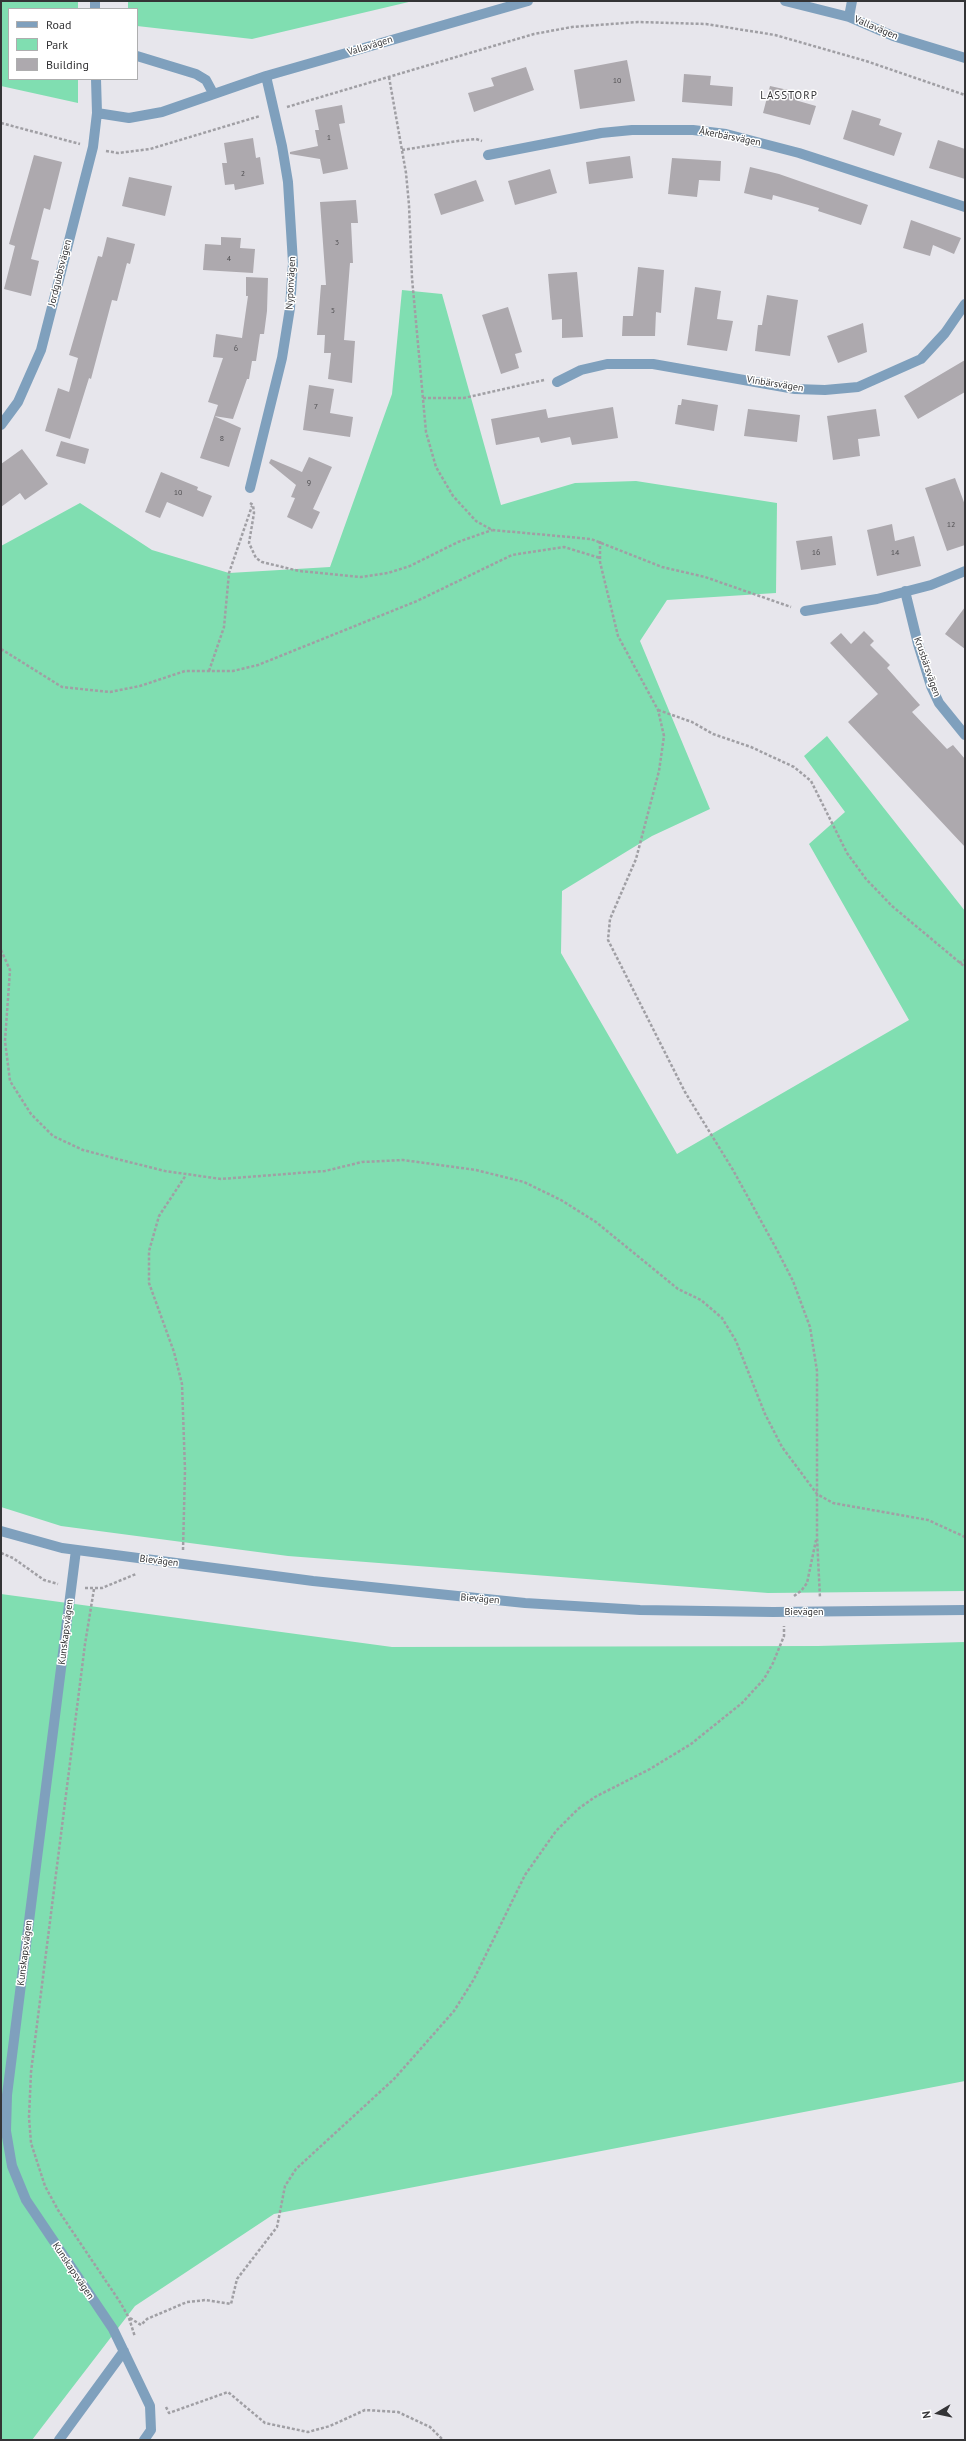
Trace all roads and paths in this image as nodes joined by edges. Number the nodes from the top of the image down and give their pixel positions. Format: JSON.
{"nodes":[{"id":1,"x":528,"y":1,"type":"edge"},
{"id":2,"x":785,"y":1,"type":"edge"},
{"id":3,"x":852,"y":1,"type":"edge"},
{"id":4,"x":850,"y":17,"type":"junction"},
{"id":5,"x":138,"y":56,"type":"edge"},
{"id":6,"x":965,"y":58,"type":"edge"},
{"id":7,"x":266,"y":76,"type":"junction"},
{"id":8,"x":389,"y":77,"type":"junction"},
{"id":9,"x":96,"y":80,"type":"edge"},
{"id":10,"x":213,"y":93,"type":"junction"},
{"id":11,"x":965,"y":95,"type":"edge"},
{"id":12,"x":275,"y":111,"type":"junction"},
{"id":13,"x":97,"y":113,"type":"junction"},
{"id":14,"x":1,"y":123,"type":"edge"},
{"id":15,"x":92,"y":147,"type":"junction"},
{"id":16,"x":402,"y":150,"type":"junction"},
{"id":17,"x":488,"y":155,"type":"joint"},
{"id":18,"x":965,"y":207,"type":"edge"},
{"id":19,"x":965,"y":304,"type":"edge"},
{"id":20,"x":557,"y":382,"type":"joint"},
{"id":21,"x":423,"y":398,"type":"junction"},
{"id":22,"x":1,"y":425,"type":"edge"},
{"id":23,"x":250,"y":488,"type":"joint"},
{"id":24,"x":253,"y":505,"type":"junction"},
{"id":25,"x":492,"y":530,"type":"junction"},
{"id":26,"x":600,"y":541,"type":"junction"},
{"id":27,"x":600,"y":558,"type":"junction"},
{"id":28,"x":965,"y":571,"type":"edge"},
{"id":29,"x":906,"y":591,"type":"junction"},
{"id":30,"x":805,"y":611,"type":"joint"},
{"id":31,"x":1,"y":649,"type":"edge"},
{"id":32,"x":209,"y":671,"type":"junction"},
{"id":33,"x":658,"y":710,"type":"junction"},
{"id":34,"x":965,"y":735,"type":"edge"},
{"id":35,"x":1,"y":950,"type":"edge"},
{"id":36,"x":965,"y":960,"type":"edge"},
{"id":37,"x":959,"y":962,"type":"junction"},
{"id":38,"x":965,"y":967,"type":"edge"},
{"id":39,"x":186,"y":1174,"type":"junction"},
{"id":40,"x":817,"y":1494,"type":"junction"},
{"id":41,"x":1,"y":1531,"type":"edge"},
{"id":42,"x":817,"y":1537,"type":"junction"},
{"id":43,"x":965,"y":1537,"type":"edge"},
{"id":44,"x":76,"y":1550,"type":"junction"},
{"id":45,"x":1,"y":1553,"type":"edge"},
{"id":46,"x":182,"y":1564,"type":"junction"},
{"id":47,"x":72,"y":1586,"type":"junction"},
{"id":48,"x":965,"y":1610,"type":"edge"},
{"id":49,"x":784,"y":1612,"type":"junction"},
{"id":50,"x":821,"y":1612,"type":"junction"},
{"id":51,"x":129,"y":2318,"type":"junction"},
{"id":52,"x":136,"y":2340,"type":"dead end"},
{"id":53,"x":124,"y":2351,"type":"junction"},
{"id":54,"x":163,"y":2400,"type":"dead end"},
{"id":55,"x":59,"y":2440,"type":"edge"},
{"id":56,"x":144,"y":2440,"type":"edge"},
{"id":57,"x":443,"y":2440,"type":"edge"}],
"edges":[{"from":1,"to":7,"type":"street","name":"Vallavägen"},
{"from":2,"to":4,"type":"street","name":"Vallavägen"},
{"from":3,"to":4,"type":"street"},
{"from":4,"to":6,"type":"street","name":"Vallavägen"},
{"from":5,"to":10,"type":"street"},
{"from":7,"to":10,"type":"street","name":"Vallavägen"},
{"from":7,"to":12,"type":"street","name":"Nyponvägen"},
{"from":8,"to":11,"type":"path"},
{"from":8,"to":12,"type":"path"},
{"from":8,"to":16,"type":"path"},
{"from":9,"to":13,"type":"street","name":"Jordgubbsvägen"},
{"from":10,"to":13,"type":"street","name":"Vallavägen"},
{"from":12,"to":15,"type":"path"},
{"from":12,"to":23,"type":"street","name":"Nyponvägen"},
{"from":13,"to":15,"type":"street","name":"Jordgubbsvägen"},
{"from":14,"to":15,"type":"path"},
{"from":15,"to":22,"type":"street","name":"Jordgubbsvägen"},
{"from":16,"to":17,"type":"path"},
{"from":16,"to":21,"type":"path"},
{"from":17,"to":18,"type":"street","name":"Åkerbärsvägen"},
{"from":19,"to":20,"type":"street","name":"Vinbärsvägen"},
{"from":20,"to":21,"type":"path"},
{"from":21,"to":25,"type":"path"},
{"from":23,"to":24,"type":"path"},
{"from":24,"to":25,"type":"path"},
{"from":24,"to":32,"type":"path"},
{"from":25,"to":26,"type":"path"},
{"from":26,"to":27,"type":"path"},
{"from":26,"to":30,"type":"path"},
{"from":27,"to":32,"type":"path"},
{"from":27,"to":33,"type":"path"},
{"from":28,"to":29,"type":"street"},
{"from":29,"to":30,"type":"street"},
{"from":29,"to":34,"type":"street","name":"Krusbärsvägen"},
{"from":31,"to":32,"type":"path"},
{"from":33,"to":37,"type":"path"},
{"from":33,"to":40,"type":"path"},
{"from":35,"to":39,"type":"path"},
{"from":36,"to":37,"type":"path"},
{"from":37,"to":38,"type":"path"},
{"from":39,"to":40,"type":"path"},
{"from":39,"to":46,"type":"path"},
{"from":40,"to":42,"type":"path"},
{"from":40,"to":43,"type":"path"},
{"from":41,"to":44,"type":"street","name":"Bievägen"},
{"from":42,"to":49,"type":"path"},
{"from":42,"to":50,"type":"path"},
{"from":44,"to":46,"type":"street","name":"Bievägen"},
{"from":44,"to":47,"type":"street","name":"Kunskapsvägen"},
{"from":45,"to":47,"type":"path"},
{"from":46,"to":49,"type":"street","name":"Bievägen"},
{"from":47,"to":51,"type":"path"},
{"from":47,"to":53,"type":"street","name":"Kunskapsvägen"},
{"from":48,"to":50,"type":"street","name":"Bievägen"},
{"from":49,"to":50,"type":"street","name":"Bievägen"},
{"from":49,"to":51,"type":"path"},
{"from":51,"to":52,"type":"path"},
{"from":53,"to":55,"type":"street"},
{"from":53,"to":56,"type":"street","name":"Kunskapsvägen"},
{"from":54,"to":57,"type":"path"}]}
